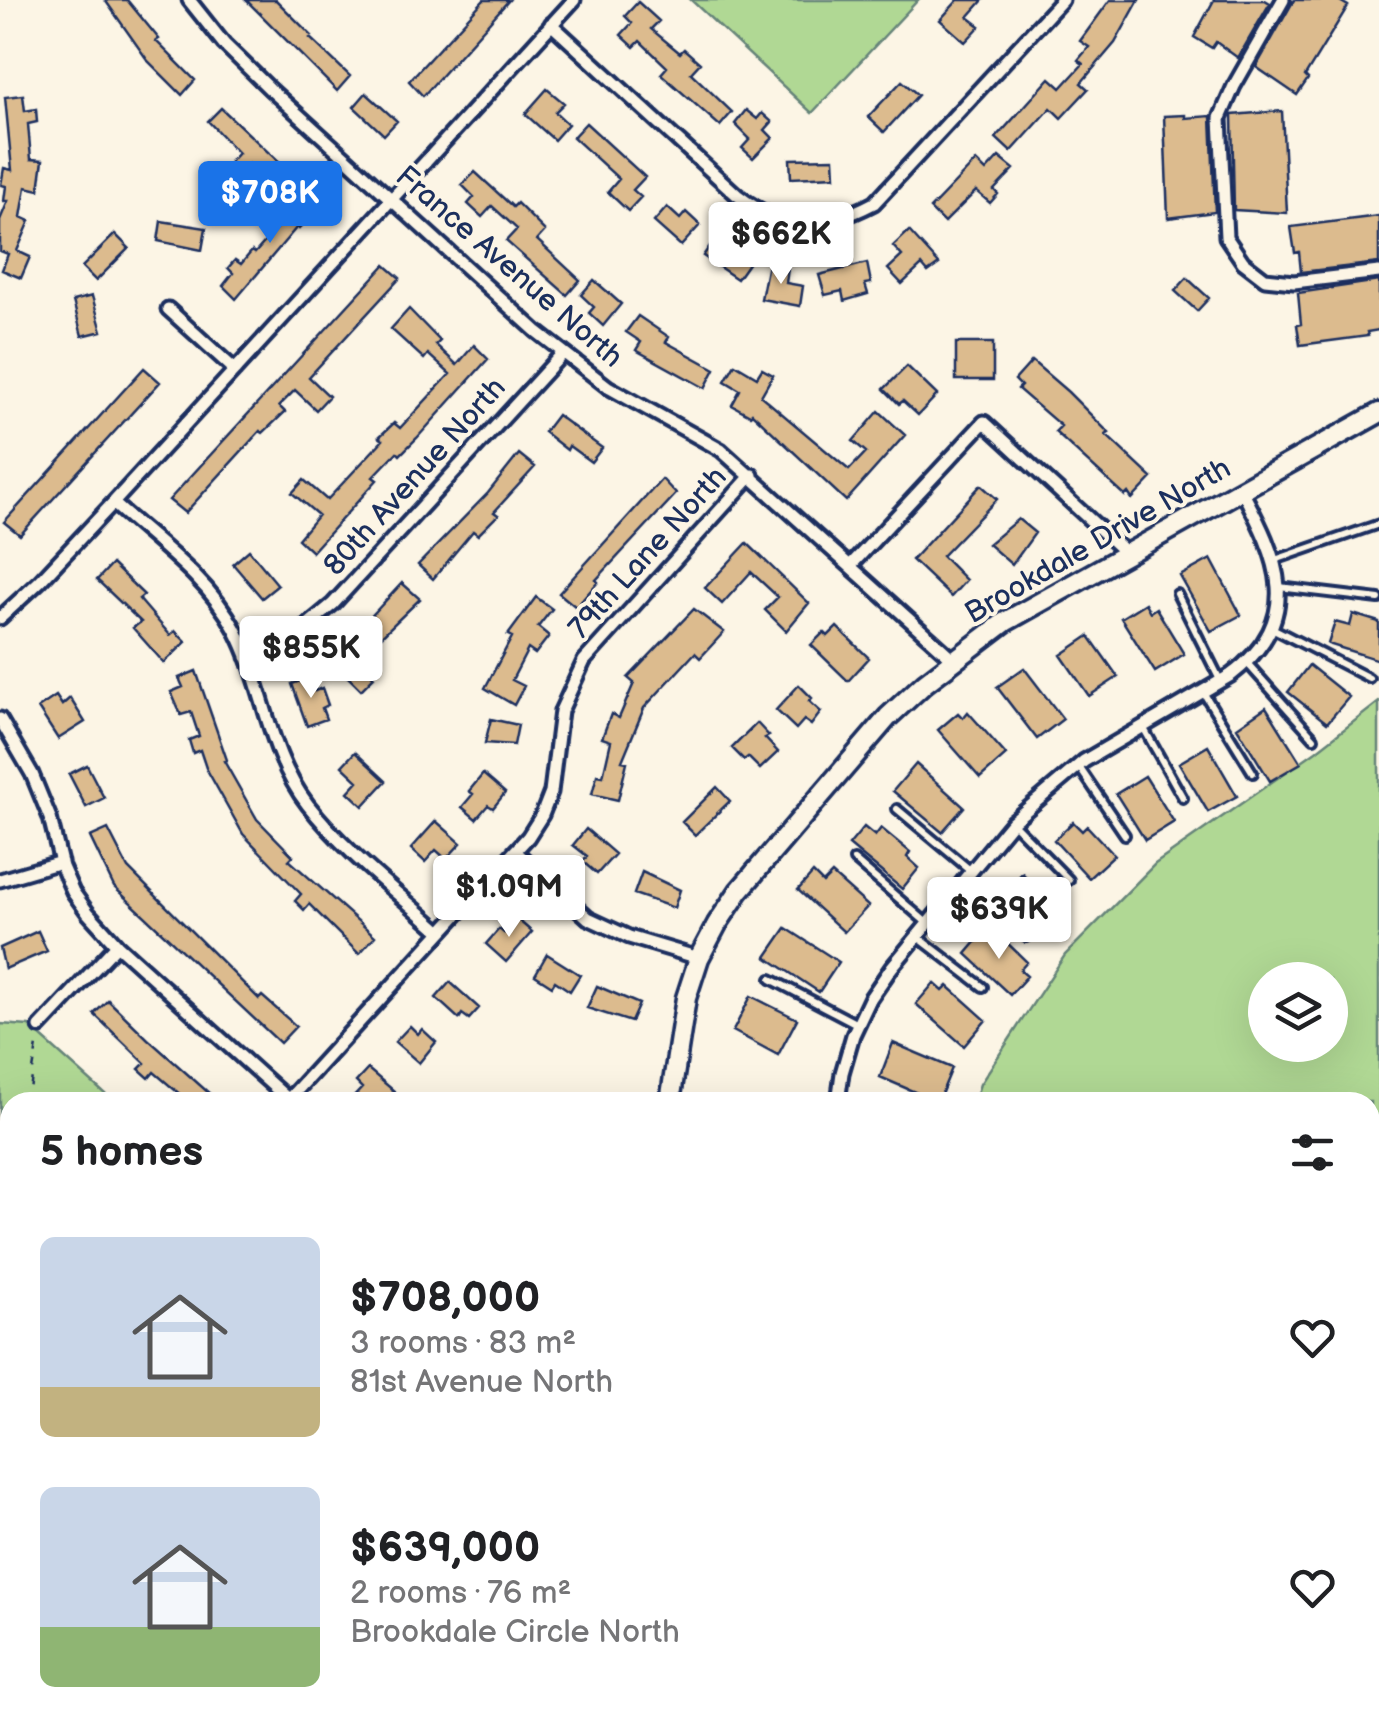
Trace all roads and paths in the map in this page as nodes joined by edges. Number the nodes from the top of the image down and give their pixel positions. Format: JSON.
{"nodes":[{"id":1,"x":189,"y":0,"type":"edge"},
{"id":2,"x":574,"y":0,"type":"edge"},
{"id":3,"x":1062,"y":0,"type":"edge"},
{"id":4,"x":1283,"y":0,"type":"edge"},
{"id":5,"x":551,"y":24,"type":"junction"},
{"id":6,"x":392,"y":200,"type":"junction"},
{"id":7,"x":1379,"y":272,"type":"edge"},
{"id":8,"x":168,"y":309,"type":"dead end"},
{"id":9,"x":563,"y":353,"type":"junction"},
{"id":10,"x":236,"y":370,"type":"junction"},
{"id":11,"x":1379,"y":413,"type":"edge"},
{"id":12,"x":752,"y":475,"type":"junction"},
{"id":13,"x":1240,"y":489,"type":"junction"},
{"id":14,"x":113,"y":503,"type":"junction"},
{"id":15,"x":1379,"y":524,"type":"edge"},
{"id":16,"x":1125,"y":552,"type":"junction"},
{"id":17,"x":1275,"y":560,"type":"junction"},
{"id":18,"x":851,"y":566,"type":"junction"},
{"id":19,"x":1279,"y":587,"type":"junction"},
{"id":20,"x":1177,"y":594,"type":"dead end"},
{"id":21,"x":1379,"y":599,"type":"edge"},
{"id":22,"x":0,"y":618,"type":"edge"},
{"id":23,"x":1271,"y":628,"type":"junction"},
{"id":24,"x":247,"y":657,"type":"junction"},
{"id":25,"x":954,"y":660,"type":"junction"},
{"id":26,"x":1247,"y":662,"type":"junction"},
{"id":27,"x":1369,"y":678,"type":"dead end"},
{"id":28,"x":1220,"y":681,"type":"junction"},
{"id":29,"x":1202,"y":691,"type":"junction"},
{"id":30,"x":0,"y":720,"type":"edge"},
{"id":31,"x":1142,"y":726,"type":"junction"},
{"id":32,"x":1314,"y":738,"type":"dead end"},
{"id":33,"x":1078,"y":766,"type":"junction"},
{"id":34,"x":1253,"y":773,"type":"dead end"},
{"id":35,"x":1183,"y":798,"type":"dead end"},
{"id":36,"x":897,"y":809,"type":"dead end"},
{"id":37,"x":1012,"y":822,"type":"junction"},
{"id":38,"x":1125,"y":835,"type":"dead end"},
{"id":39,"x":516,"y":852,"type":"junction"},
{"id":40,"x":854,"y":860,"type":"dead end"},
{"id":41,"x":61,"y":862,"type":"junction"},
{"id":42,"x":970,"y":870,"type":"junction"},
{"id":43,"x":0,"y":880,"type":"edge"},
{"id":44,"x":1070,"y":880,"type":"dead end"},
{"id":45,"x":959,"y":884,"type":"junction"},
{"id":46,"x":927,"y":924,"type":"junction"},
{"id":47,"x":441,"y":932,"type":"junction"},
{"id":48,"x":917,"y":936,"type":"junction"},
{"id":49,"x":1026,"y":937,"type":"dead end"},
{"id":50,"x":117,"y":945,"type":"junction"},
{"id":51,"x":700,"y":958,"type":"junction"},
{"id":52,"x":771,"y":979,"type":"dead end"},
{"id":53,"x":983,"y":988,"type":"dead end"},
{"id":54,"x":858,"y":1024,"type":"junction"},
{"id":55,"x":40,"y":1027,"type":"joint"},
{"id":56,"x":30,"y":1092,"type":"edge"},
{"id":57,"x":279,"y":1092,"type":"edge"},
{"id":58,"x":297,"y":1092,"type":"edge"},
{"id":59,"x":672,"y":1092,"type":"edge"},
{"id":60,"x":839,"y":1092,"type":"edge"}],
"edges":[{"from":1,"to":6,"type":"street","name":"France Avenue North"},
{"from":2,"to":5,"type":"street"},
{"from":3,"to":5,"type":"street"},
{"from":4,"to":7,"type":"street"},
{"from":5,"to":6,"type":"street"},
{"from":6,"to":9,"type":"street","name":"France Avenue North"},
{"from":6,"to":10,"type":"street"},
{"from":8,"to":10,"type":"street"},
{"from":9,"to":12,"type":"street","name":"France Avenue North"},
{"from":9,"to":24,"type":"street","name":"80th Avenue North"},
{"from":10,"to":14,"type":"street"},
{"from":11,"to":13,"type":"street","name":"Brookdale Drive North"},
{"from":12,"to":18,"type":"street","name":"France Avenue North"},
{"from":12,"to":39,"type":"street","name":"79th Lane North"},
{"from":13,"to":16,"type":"street","name":"Brookdale Drive North"},
{"from":13,"to":17,"type":"street"},
{"from":14,"to":22,"type":"street"},
{"from":14,"to":24,"type":"street"},
{"from":15,"to":17,"type":"lane"},
{"from":16,"to":18,"type":"street"},
{"from":16,"to":25,"type":"street","name":"Brookdale Drive North"},
{"from":17,"to":19,"type":"street"},
{"from":18,"to":25,"type":"street","name":"France Avenue North"},
{"from":19,"to":21,"type":"lane"},
{"from":19,"to":23,"type":"street"},
{"from":20,"to":28,"type":"lane"},
{"from":23,"to":26,"type":"street"},
{"from":23,"to":27,"type":"lane"},
{"from":24,"to":47,"type":"street"},
{"from":25,"to":51,"type":"street","name":"Brookdale Drive North"},
{"from":26,"to":28,"type":"street"},
{"from":26,"to":32,"type":"lane"},
{"from":28,"to":29,"type":"street"},
{"from":29,"to":31,"type":"street"},
{"from":29,"to":34,"type":"lane"},
{"from":30,"to":41,"type":"street"},
{"from":31,"to":33,"type":"street"},
{"from":31,"to":35,"type":"lane"},
{"from":33,"to":37,"type":"street"},
{"from":33,"to":38,"type":"lane"},
{"from":36,"to":42,"type":"lane"},
{"from":37,"to":42,"type":"street"},
{"from":37,"to":44,"type":"lane"},
{"from":39,"to":47,"type":"street","name":"79th Lane North"},
{"from":39,"to":51,"type":"street"},
{"from":40,"to":46,"type":"lane"},
{"from":41,"to":43,"type":"street"},
{"from":41,"to":50,"type":"street"},
{"from":42,"to":45,"type":"street"},
{"from":45,"to":46,"type":"street"},
{"from":45,"to":49,"type":"lane"},
{"from":46,"to":48,"type":"street"},
{"from":47,"to":58,"type":"street","name":"79th Lane North"},
{"from":48,"to":53,"type":"lane"},
{"from":48,"to":54,"type":"street"},
{"from":50,"to":55,"type":"street"},
{"from":50,"to":57,"type":"street"},
{"from":51,"to":59,"type":"street","name":"Brookdale Drive North"},
{"from":52,"to":54,"type":"lane"},
{"from":54,"to":60,"type":"street"},
{"from":55,"to":56,"type":"path"}]}
